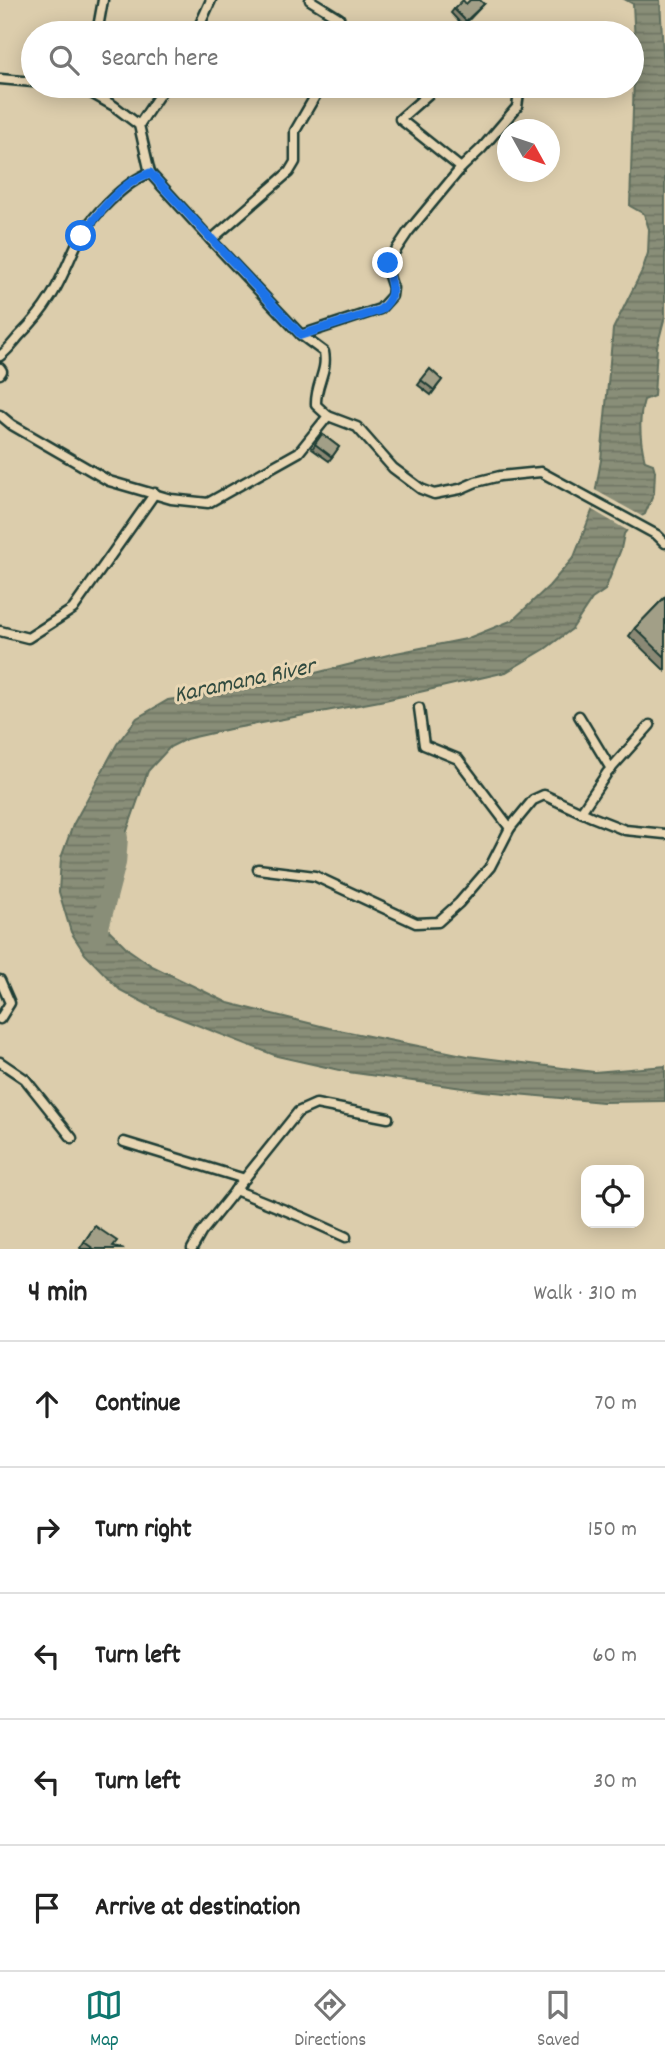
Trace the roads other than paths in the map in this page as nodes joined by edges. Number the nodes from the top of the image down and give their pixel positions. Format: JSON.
{"nodes":[{"id":1,"x":103,"y":0,"type":"edge"},
{"id":2,"x":211,"y":0,"type":"edge"},
{"id":3,"x":310,"y":0,"type":"edge"},
{"id":4,"x":99,"y":21,"type":"edge"},
{"id":5,"x":201,"y":21,"type":"edge"},
{"id":6,"x":341,"y":21,"type":"edge"},
{"id":7,"x":0,"y":79,"type":"edge"},
{"id":8,"x":21,"y":81,"type":"edge"},
{"id":9,"x":99,"y":98,"type":"edge"},
{"id":10,"x":157,"y":98,"type":"edge"},
{"id":11,"x":314,"y":98,"type":"edge"},
{"id":12,"x":424,"y":98,"type":"edge"},
{"id":13,"x":518,"y":98,"type":"edge"},
{"id":14,"x":139,"y":125,"type":"junction"},
{"id":15,"x":461,"y":168,"type":"junction"},
{"id":16,"x":150,"y":173,"type":"junction"},
{"id":17,"x":211,"y":240,"type":"junction"},
{"id":18,"x":301,"y":335,"type":"junction"},
{"id":19,"x":0,"y":355,"type":"edge"},
{"id":20,"x":0,"y":368,"type":"edge"},
{"id":21,"x":0,"y":374,"type":"edge"},
{"id":22,"x":0,"y":415,"type":"edge"},
{"id":23,"x":328,"y":416,"type":"junction"},
{"id":24,"x":155,"y":493,"type":"junction"},
{"id":25,"x":665,"y":543,"type":"edge"},
{"id":26,"x":0,"y":631,"type":"edge"},
{"id":27,"x":419,"y":708,"type":"dead end"},
{"id":28,"x":579,"y":716,"type":"dead end"},
{"id":29,"x":650,"y":725,"type":"dead end"},
{"id":30,"x":611,"y":769,"type":"junction"},
{"id":31,"x":581,"y":812,"type":"junction"},
{"id":32,"x":510,"y":828,"type":"junction"},
{"id":33,"x":665,"y":834,"type":"edge"},
{"id":34,"x":258,"y":869,"type":"dead end"},
{"id":35,"x":0,"y":980,"type":"edge"},
{"id":36,"x":0,"y":1019,"type":"edge"},
{"id":37,"x":0,"y":1062,"type":"edge"},
{"id":38,"x":388,"y":1118,"type":"dead end"},
{"id":39,"x":72,"y":1138,"type":"dead end"},
{"id":40,"x":124,"y":1142,"type":"dead end"},
{"id":41,"x":245,"y":1179,"type":"junction"},
{"id":42,"x":235,"y":1190,"type":"junction"},
{"id":43,"x":346,"y":1237,"type":"dead end"},
{"id":44,"x":192,"y":1249,"type":"edge"}],
"edges":[{"from":1,"to":4,"type":"street"},
{"from":2,"to":5,"type":"street"},
{"from":3,"to":6,"type":"street"},
{"from":7,"to":8,"type":"street"},
{"from":9,"to":14,"type":"street"},
{"from":10,"to":14,"type":"street"},
{"from":11,"to":17,"type":"street"},
{"from":12,"to":15,"type":"street"},
{"from":13,"to":15,"type":"street"},
{"from":14,"to":16,"type":"street"},
{"from":15,"to":18,"type":"street"},
{"from":16,"to":17,"type":"street"},
{"from":16,"to":19,"type":"street"},
{"from":17,"to":18,"type":"street"},
{"from":18,"to":23,"type":"street"},
{"from":20,"to":21,"type":"street"},
{"from":22,"to":24,"type":"street"},
{"from":23,"to":24,"type":"street"},
{"from":23,"to":25,"type":"street"},
{"from":24,"to":26,"type":"street"},
{"from":27,"to":32,"type":"street"},
{"from":28,"to":30,"type":"street"},
{"from":29,"to":30,"type":"street"},
{"from":30,"to":31,"type":"street"},
{"from":31,"to":32,"type":"street"},
{"from":31,"to":33,"type":"street"},
{"from":32,"to":34,"type":"street"},
{"from":35,"to":36,"type":"street"},
{"from":37,"to":39,"type":"street"},
{"from":38,"to":41,"type":"street"},
{"from":40,"to":41,"type":"street"},
{"from":41,"to":42,"type":"street"},
{"from":42,"to":43,"type":"street"},
{"from":42,"to":44,"type":"street"}]}
